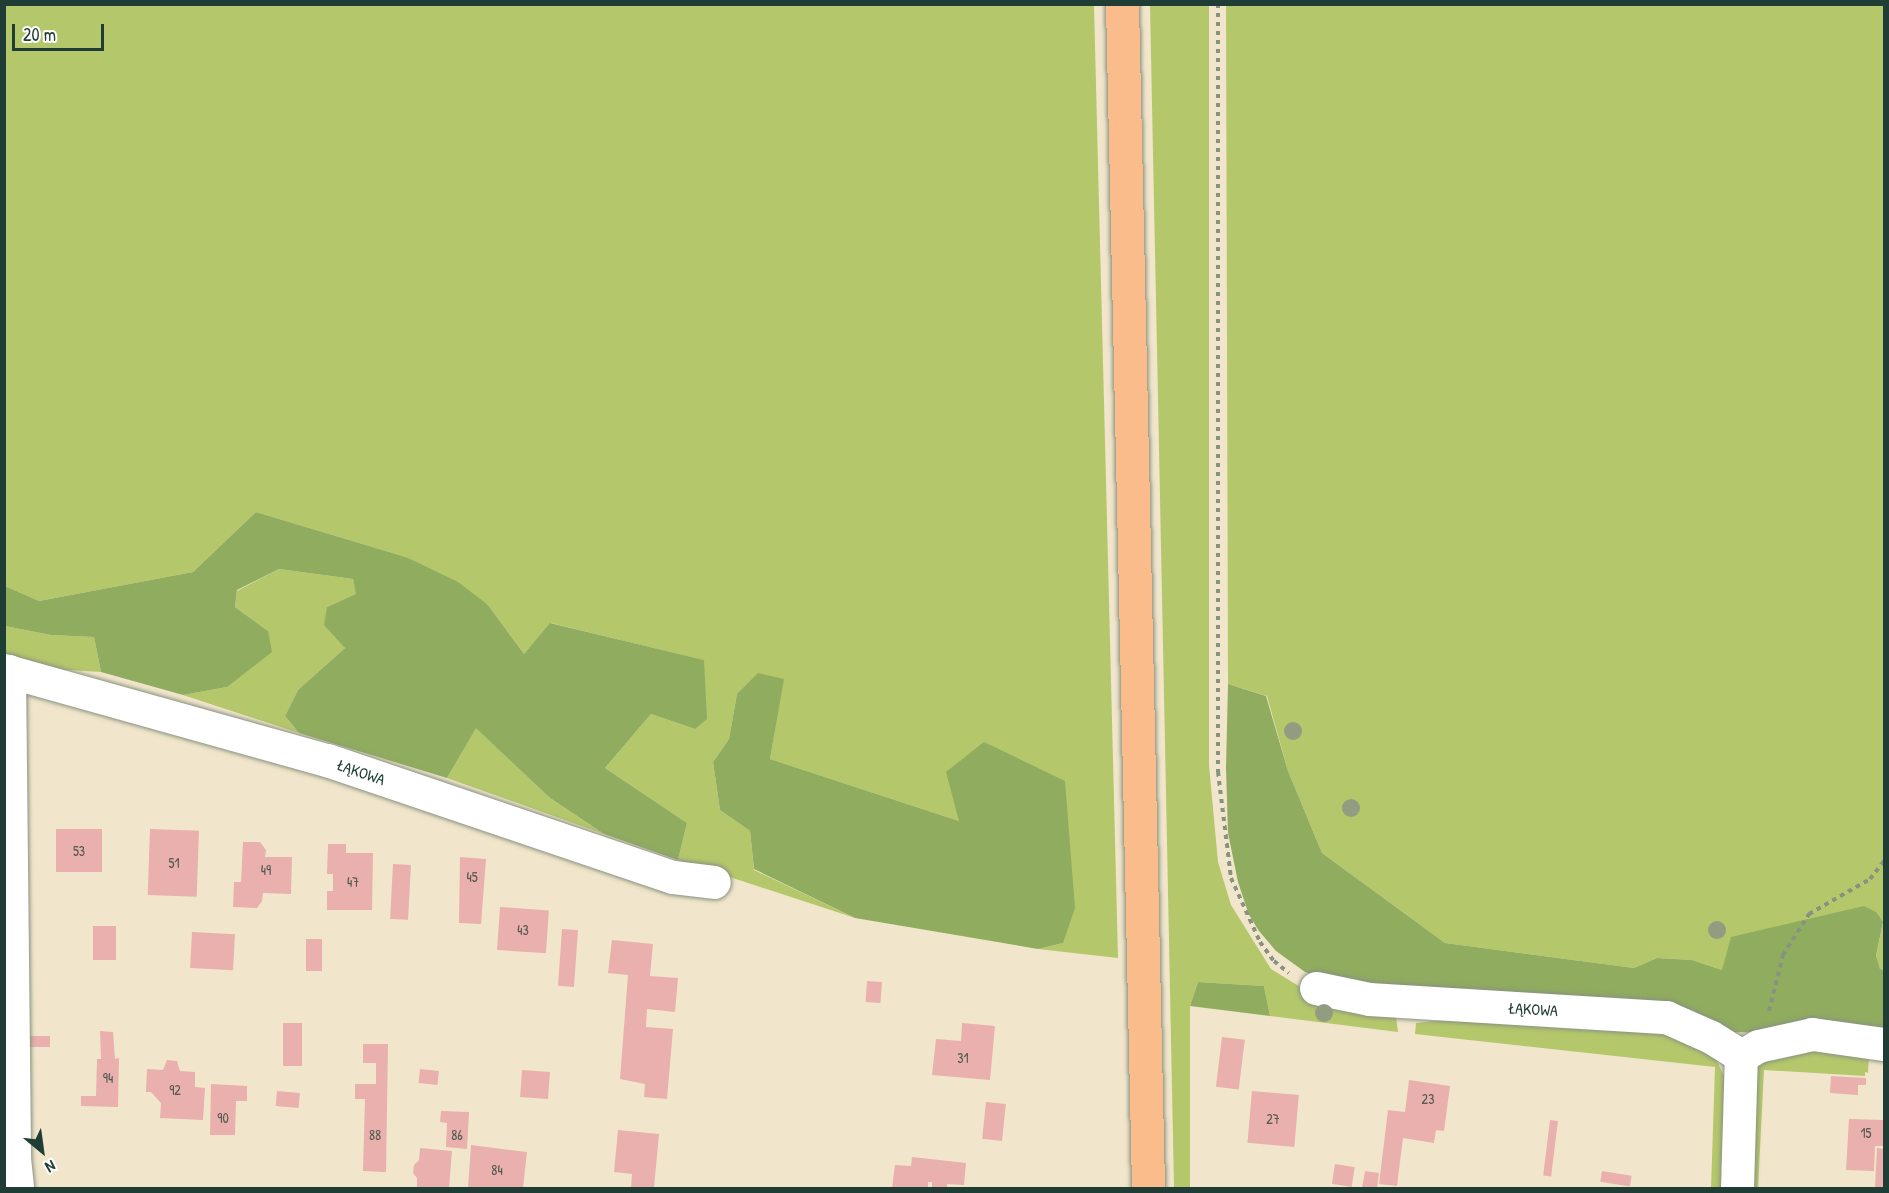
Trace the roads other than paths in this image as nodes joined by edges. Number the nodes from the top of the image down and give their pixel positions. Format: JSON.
{"nodes":[{"id":1,"x":1122,"y":4,"type":"edge"},
{"id":2,"x":7,"y":670,"type":"edge"},
{"id":3,"x":714,"y":882,"type":"dead end"},
{"id":4,"x":1316,"y":988,"type":"road end"},
{"id":5,"x":1884,"y":1044,"type":"edge"},
{"id":6,"x":1750,"y":1051,"type":"junction"},
{"id":7,"x":17,"y":1188,"type":"edge"},
{"id":8,"x":1148,"y":1188,"type":"edge"},
{"id":9,"x":1737,"y":1188,"type":"edge"}],
"edges":[{"from":1,"to":8,"type":"main road"},
{"from":2,"to":3,"type":"street","name":"ŁĄKOWA"},
{"from":2,"to":7,"type":"street"},
{"from":4,"to":6,"type":"street","name":"ŁĄKOWA"},
{"from":5,"to":6,"type":"street"},
{"from":6,"to":9,"type":"street"}]}
